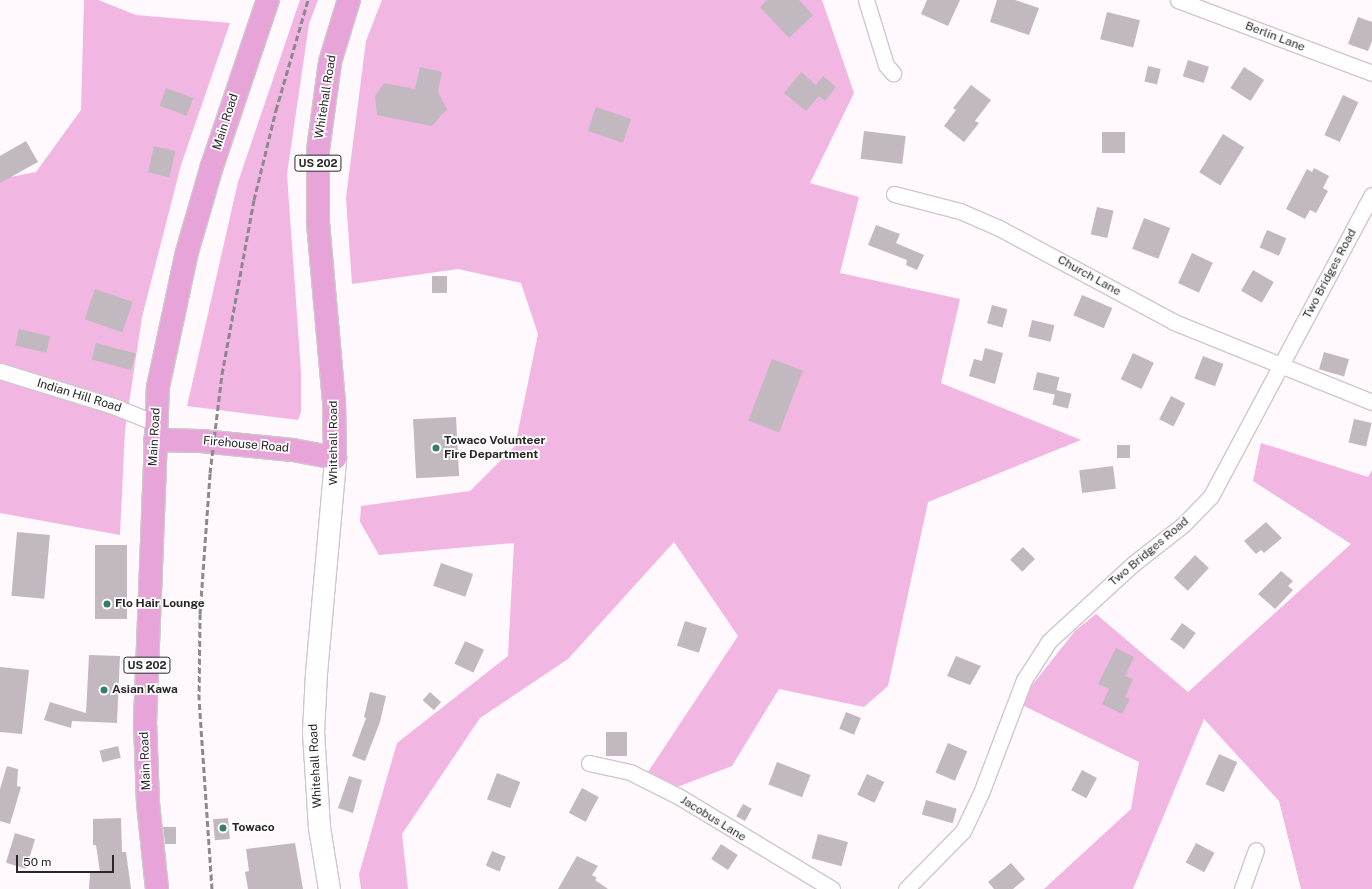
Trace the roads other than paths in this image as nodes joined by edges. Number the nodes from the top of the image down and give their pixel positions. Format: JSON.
{"nodes":[{"id":1,"x":268,"y":0,"type":"edge"},
{"id":2,"x":349,"y":0,"type":"edge"},
{"id":3,"x":866,"y":0,"type":"edge"},
{"id":4,"x":1178,"y":0,"type":"edge"},
{"id":5,"x":893,"y":73,"type":"dead end"},
{"id":6,"x":1372,"y":73,"type":"edge"},
{"id":7,"x":894,"y":194,"type":"dead end"},
{"id":8,"x":1372,"y":195,"type":"edge"},
{"id":9,"x":1280,"y":367,"type":"junction"},
{"id":10,"x":0,"y":371,"type":"edge"},
{"id":11,"x":1372,"y":402,"type":"edge"},
{"id":12,"x":156,"y":432,"type":"junction"},
{"id":13,"x":335,"y":458,"type":"junction"},
{"id":14,"x":589,"y":762,"type":"dead end"},
{"id":15,"x":1256,"y":850,"type":"dead end"},
{"id":16,"x":157,"y":889,"type":"edge"},
{"id":17,"x":328,"y":889,"type":"edge"},
{"id":18,"x":832,"y":889,"type":"edge"},
{"id":19,"x":906,"y":889,"type":"edge"},
{"id":20,"x":1242,"y":889,"type":"edge"}],
"edges":[{"from":1,"to":12,"type":"main road","name":"Main Road"},
{"from":2,"to":13,"type":"main road","name":"Whitehall Road","number":"US 202"},
{"from":3,"to":5,"type":"street"},
{"from":4,"to":6,"type":"street","name":"Berlin Lane"},
{"from":7,"to":9,"type":"street","name":"Church Lane"},
{"from":8,"to":9,"type":"street","name":"Two Bridges Road"},
{"from":9,"to":11,"type":"street","name":"Church Lane"},
{"from":9,"to":19,"type":"street","name":"Two Bridges Road"},
{"from":10,"to":12,"type":"street","name":"Indian Hill Road"},
{"from":12,"to":13,"type":"main road","name":"Firehouse Road"},
{"from":12,"to":16,"type":"main road","name":"Main Road","number":"US 202"},
{"from":13,"to":17,"type":"street","name":"Whitehall Road"},
{"from":14,"to":18,"type":"street","name":"Jacobus Lane"},
{"from":15,"to":20,"type":"street"}]}
